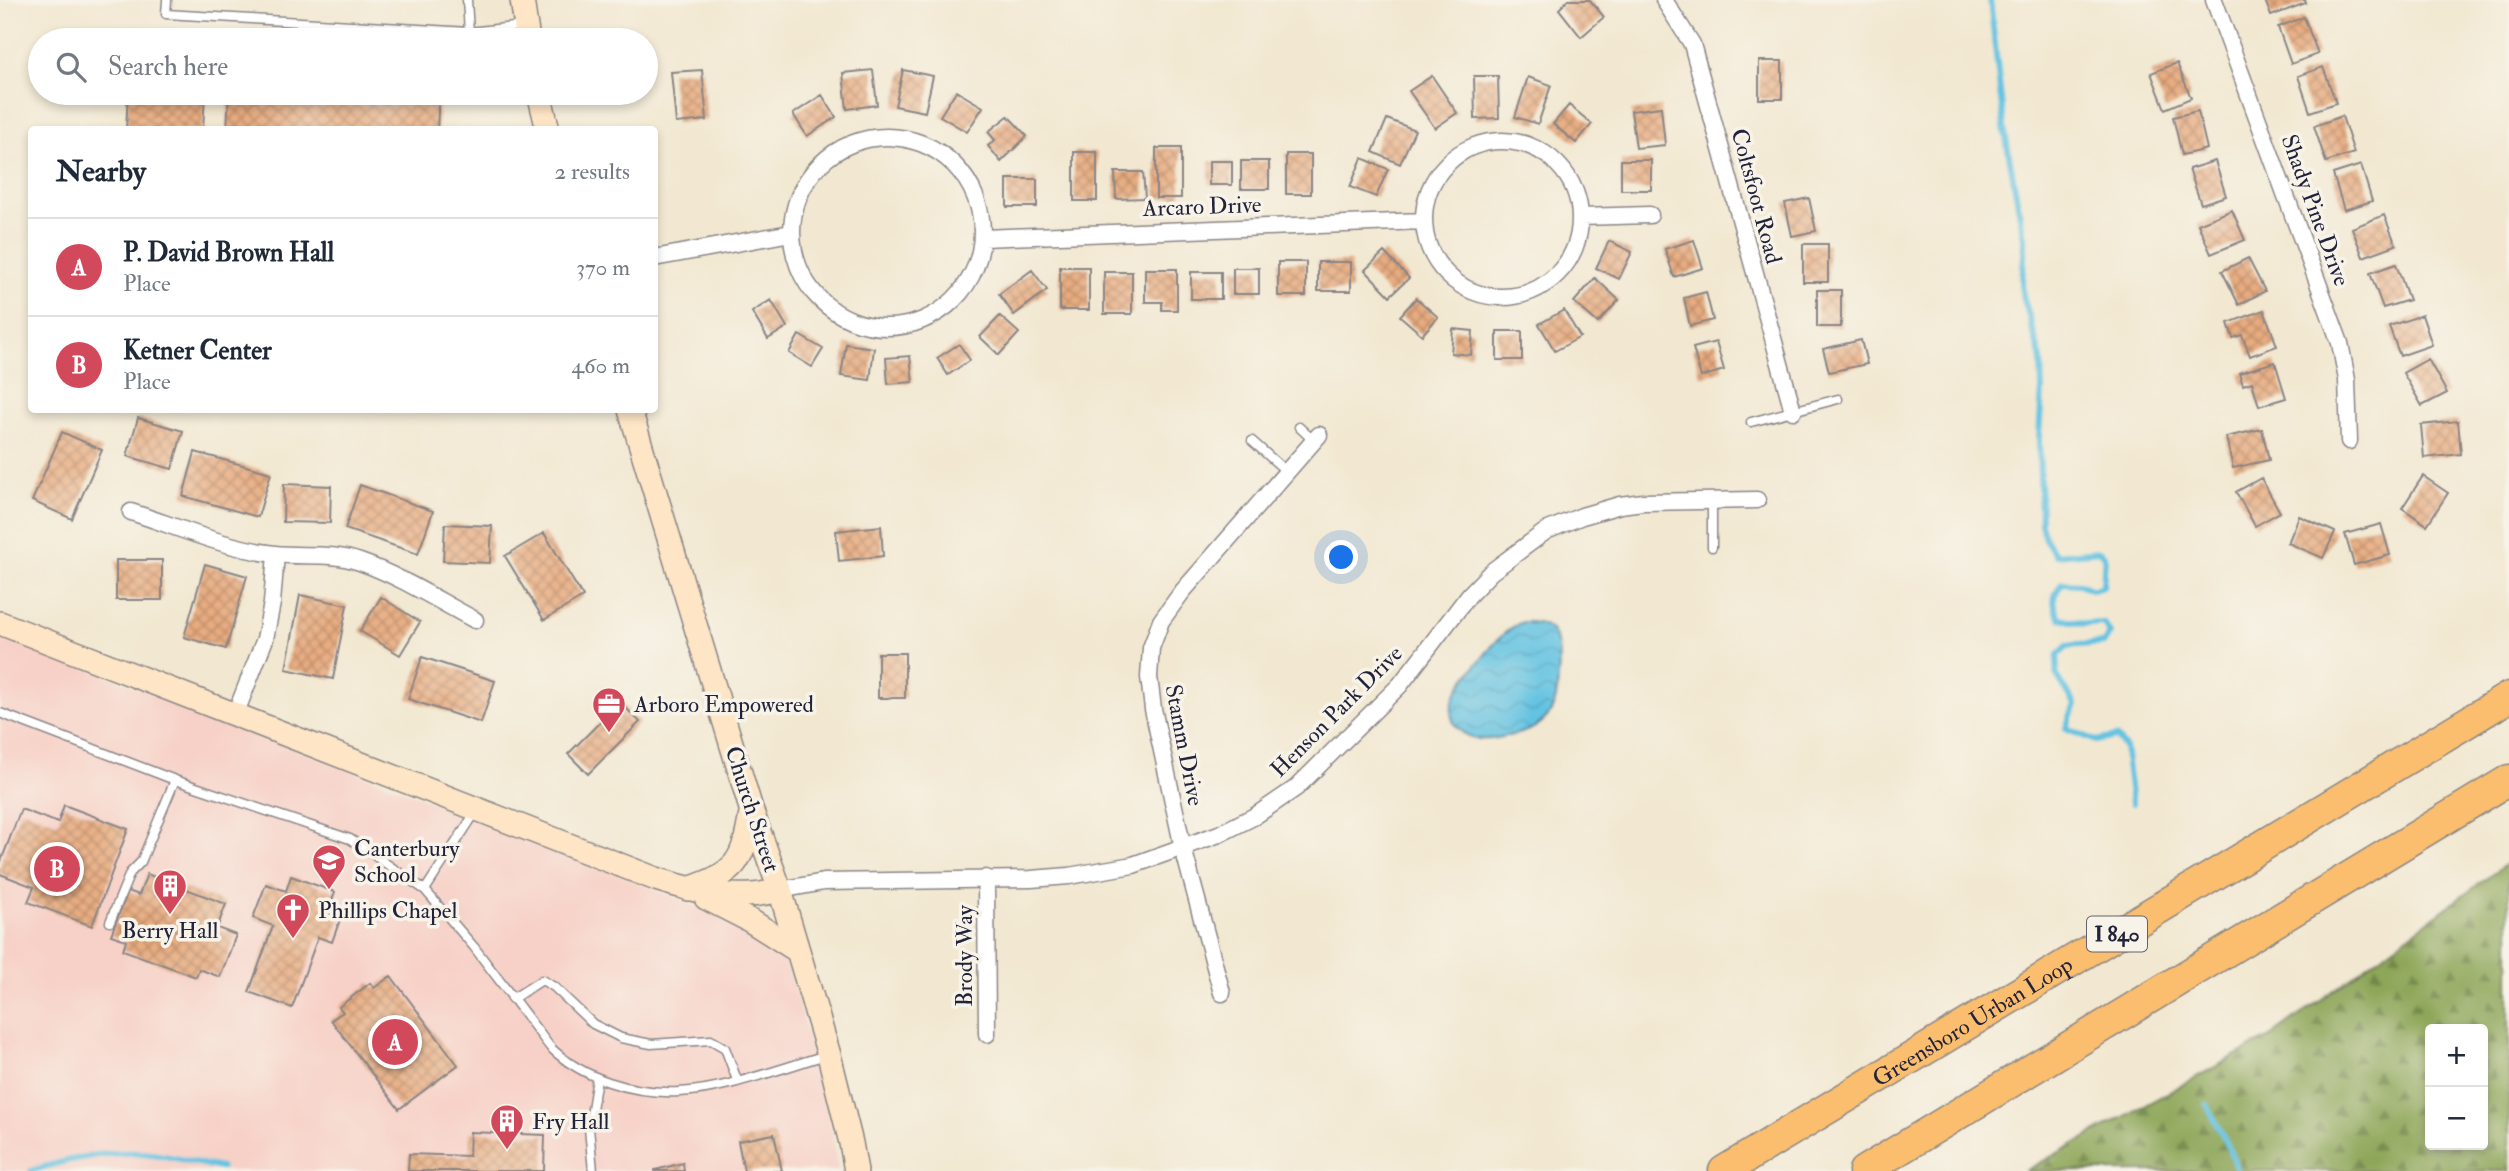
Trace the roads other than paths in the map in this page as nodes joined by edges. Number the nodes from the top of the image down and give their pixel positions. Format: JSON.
{"nodes":[{"id":1,"x":167,"y":0,"type":"edge"},
{"id":2,"x":467,"y":0,"type":"edge"},
{"id":3,"x":522,"y":0,"type":"edge"},
{"id":4,"x":1664,"y":0,"type":"edge"},
{"id":5,"x":2214,"y":0,"type":"edge"},
{"id":6,"x":402,"y":28,"type":"edge"},
{"id":7,"x":469,"y":28,"type":"edge"},
{"id":8,"x":526,"y":28,"type":"edge"},
{"id":9,"x":542,"y":105,"type":"edge"},
{"id":10,"x":547,"y":126,"type":"edge"},
{"id":11,"x":1650,"y":215,"type":"dead end"},
{"id":12,"x":1580,"y":217,"type":"junction"},
{"id":13,"x":1423,"y":221,"type":"junction"},
{"id":14,"x":791,"y":233,"type":"junction"},
{"id":15,"x":983,"y":238,"type":"junction"},
{"id":16,"x":658,"y":257,"type":"edge"},
{"id":17,"x":1838,"y":399,"type":"dead end"},
{"id":18,"x":1793,"y":411,"type":"junction"},
{"id":19,"x":632,"y":413,"type":"edge"},
{"id":20,"x":1751,"y":422,"type":"dead end"},
{"id":21,"x":1299,"y":427,"type":"dead end"},
{"id":22,"x":1317,"y":438,"type":"joint"},
{"id":23,"x":1252,"y":441,"type":"dead end"},
{"id":24,"x":2349,"y":441,"type":"dead end"},
{"id":25,"x":1287,"y":472,"type":"junction"},
{"id":26,"x":1757,"y":500,"type":"dead end"},
{"id":27,"x":1712,"y":501,"type":"junction"},
{"id":28,"x":131,"y":512,"type":"dead end"},
{"id":29,"x":1712,"y":547,"type":"dead end"},
{"id":30,"x":276,"y":554,"type":"junction"},
{"id":31,"x":475,"y":620,"type":"dead end"},
{"id":32,"x":0,"y":623,"type":"edge"},
{"id":33,"x":2509,"y":697,"type":"edge"},
{"id":34,"x":0,"y":713,"type":"edge"},
{"id":35,"x":235,"y":715,"type":"junction"},
{"id":36,"x":175,"y":780,"type":"junction"},
{"id":37,"x":2509,"y":780,"type":"edge"},
{"id":38,"x":477,"y":810,"type":"junction"},
{"id":39,"x":751,"y":813,"type":"junction"},
{"id":40,"x":1183,"y":848,"type":"junction"},
{"id":41,"x":986,"y":878,"type":"junction"},
{"id":42,"x":688,"y":889,"type":"junction"},
{"id":43,"x":425,"y":890,"type":"junction"},
{"id":44,"x":780,"y":890,"type":"junction"},
{"id":45,"x":110,"y":922,"type":"dead end"},
{"id":46,"x":798,"y":951,"type":"junction"},
{"id":47,"x":1222,"y":993,"type":"dead end"},
{"id":48,"x":512,"y":999,"type":"junction"},
{"id":49,"x":987,"y":1034,"type":"dead end"},
{"id":50,"x":829,"y":1055,"type":"junction"},
{"id":51,"x":597,"y":1078,"type":"junction"},
{"id":52,"x":737,"y":1080,"type":"junction"},
{"id":53,"x":593,"y":1171,"type":"edge"},
{"id":54,"x":856,"y":1171,"type":"edge"},
{"id":55,"x":1724,"y":1171,"type":"edge"},
{"id":56,"x":1864,"y":1171,"type":"edge"}],
"edges":[{"from":1,"to":6,"type":"lane"},
{"from":2,"to":7,"type":"lane"},
{"from":3,"to":8,"type":"street"},
{"from":4,"to":18,"type":"street","name":"Coltsfoot Road"},
{"from":5,"to":24,"type":"street","name":"Shady Pine Drive"},
{"from":9,"to":10,"type":"street"},
{"from":11,"to":12,"type":"street"},
{"from":12,"to":13,"type":"street"},
{"from":12,"to":13,"type":"street"},
{"from":13,"to":15,"type":"street","name":"Arcaro Drive"},
{"from":14,"to":15,"type":"street"},
{"from":14,"to":15,"type":"street"},
{"from":14,"to":16,"type":"street"},
{"from":17,"to":18,"type":"lane"},
{"from":18,"to":20,"type":"lane"},
{"from":19,"to":39,"type":"street","name":"Church Street"},
{"from":21,"to":22,"type":"lane"},
{"from":22,"to":25,"type":"street","name":"Stamm Drive"},
{"from":23,"to":25,"type":"lane"},
{"from":25,"to":40,"type":"street","name":"Stamm Drive"},
{"from":26,"to":27,"type":"street","name":"Henson Park Drive"},
{"from":27,"to":29,"type":"lane"},
{"from":27,"to":40,"type":"street","name":"Henson Park Drive"},
{"from":28,"to":30,"type":"street"},
{"from":30,"to":31,"type":"street"},
{"from":30,"to":35,"type":"street"},
{"from":32,"to":35,"type":"street"},
{"from":33,"to":55,"type":"highway","name":"Greensboro Urban Loop","number":"I 840"},
{"from":34,"to":36,"type":"lane"},
{"from":35,"to":38,"type":"street"},
{"from":36,"to":43,"type":"lane"},
{"from":36,"to":45,"type":"lane"},
{"from":37,"to":56,"type":"highway"},
{"from":38,"to":42,"type":"street"},
{"from":38,"to":43,"type":"lane"},
{"from":39,"to":42,"type":"street"},
{"from":39,"to":44,"type":"street","name":"Church Street"},
{"from":40,"to":41,"type":"street","name":"Henson Park Drive"},
{"from":40,"to":47,"type":"street","name":"Stamm Drive"},
{"from":41,"to":44,"type":"street","name":"Henson Park Drive"},
{"from":41,"to":49,"type":"street","name":"Brody Way"},
{"from":42,"to":44,"type":"street"},
{"from":42,"to":46,"type":"street"},
{"from":43,"to":48,"type":"lane"},
{"from":44,"to":46,"type":"street","name":"Church Street"},
{"from":46,"to":50,"type":"street","name":"Church Street"},
{"from":48,"to":51,"type":"lane"},
{"from":48,"to":52,"type":"lane"},
{"from":50,"to":52,"type":"lane"},
{"from":50,"to":54,"type":"street","name":"Church Street"},
{"from":51,"to":52,"type":"lane"},
{"from":51,"to":53,"type":"lane"}]}
